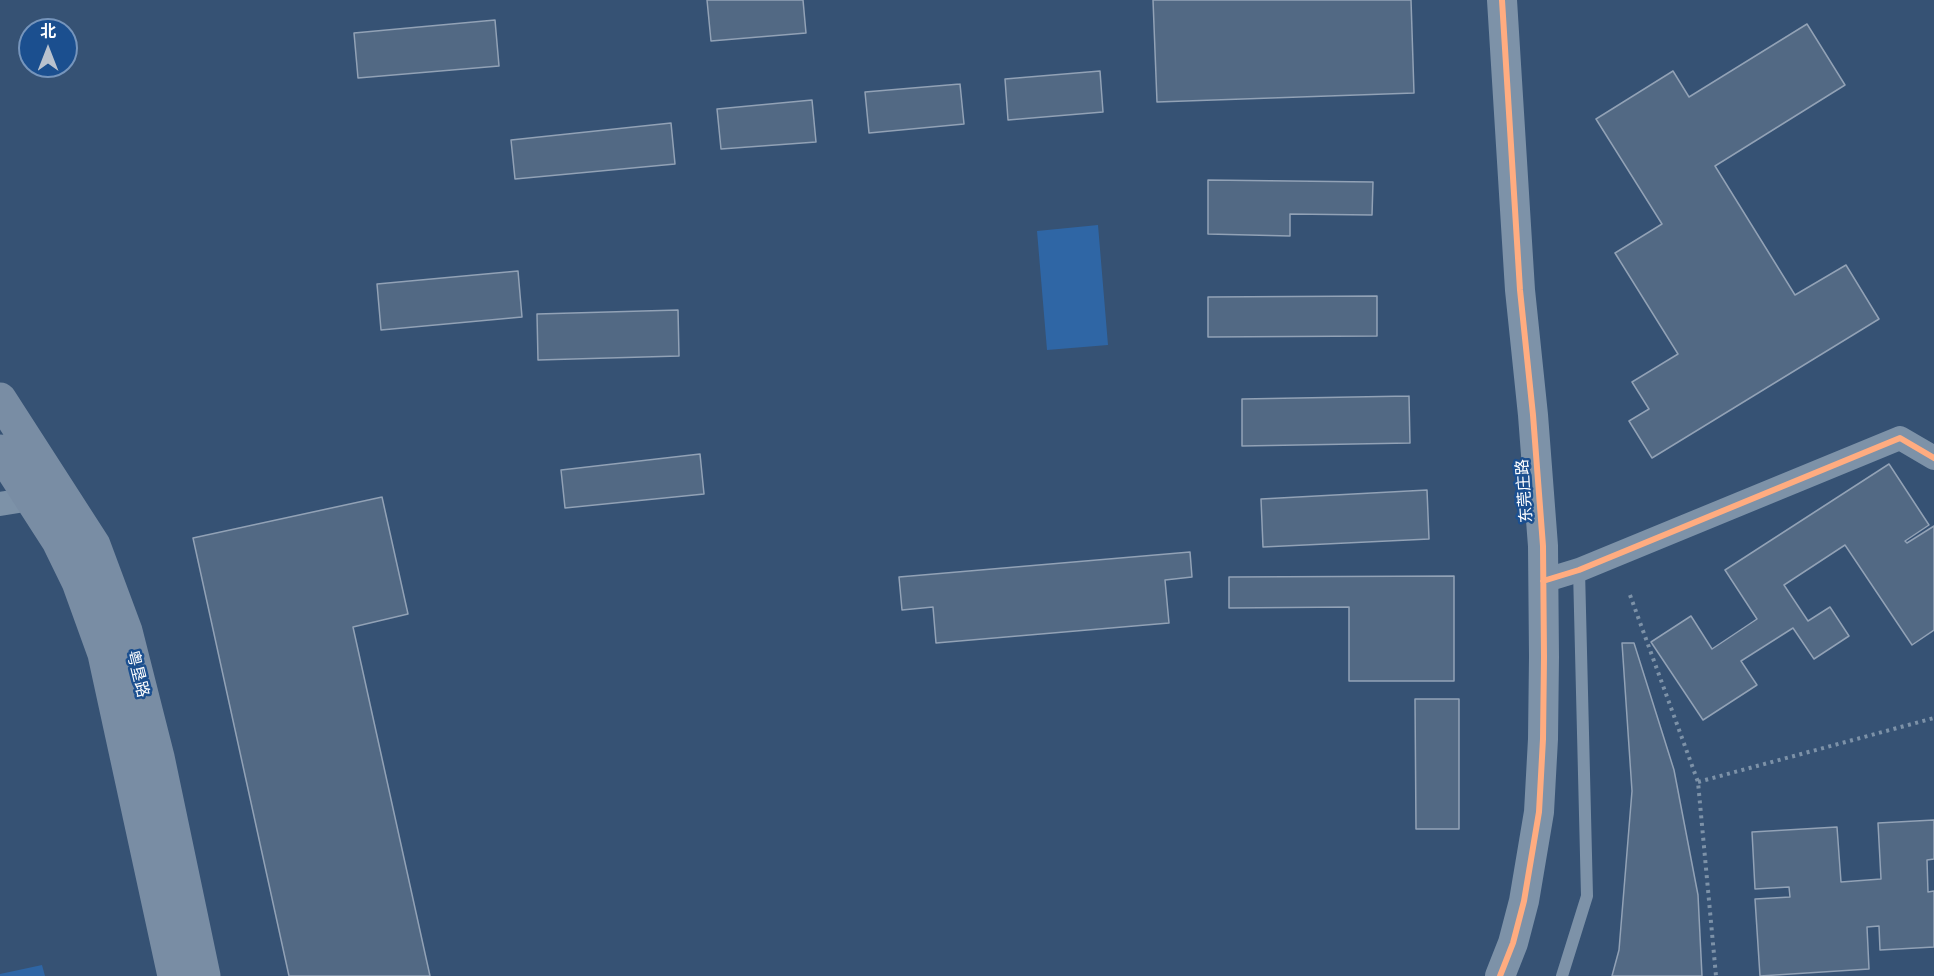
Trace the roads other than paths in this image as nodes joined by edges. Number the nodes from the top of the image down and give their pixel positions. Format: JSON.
{"nodes":[{"id":1,"x":1502,"y":0,"type":"edge"},
{"id":2,"x":0,"y":399,"type":"edge"},
{"id":3,"x":0,"y":451,"type":"edge"},
{"id":4,"x":1934,"y":458,"type":"edge"},
{"id":5,"x":16,"y":502,"type":"edge"},
{"id":6,"x":1579,"y":570,"type":"junction"},
{"id":7,"x":1543,"y":581,"type":"junction"},
{"id":8,"x":174,"y":976,"type":"edge"},
{"id":9,"x":204,"y":976,"type":"edge"},
{"id":10,"x":1500,"y":976,"type":"edge"},
{"id":11,"x":1562,"y":976,"type":"edge"}],
"edges":[{"from":1,"to":7,"type":"street","name":"东莞庄路"},
{"from":2,"to":9,"type":"main road","name":"粤垦路"},
{"from":3,"to":5,"type":"main road","name":"粤垦路"},
{"from":4,"to":6,"type":"street"},
{"from":5,"to":8,"type":"main road","name":"粤垦路"},
{"from":6,"to":7,"type":"street"},
{"from":6,"to":11,"type":"lane"},
{"from":7,"to":10,"type":"street","name":"东莞庄路"}]}
